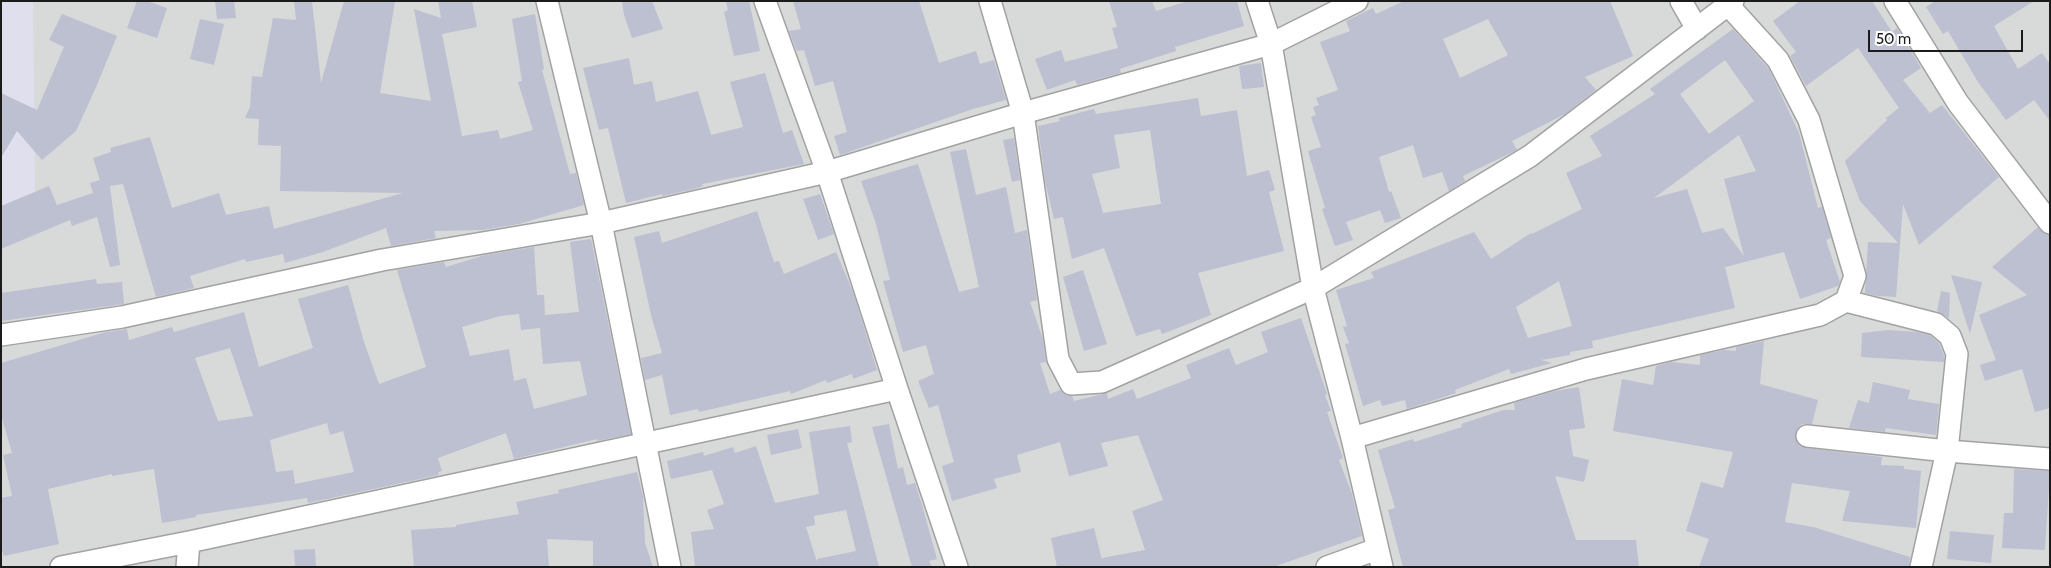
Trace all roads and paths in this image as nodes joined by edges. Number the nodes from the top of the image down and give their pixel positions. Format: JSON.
{"nodes":[{"id":1,"x":547,"y":1,"type":"edge"},
{"id":2,"x":765,"y":1,"type":"edge"},
{"id":3,"x":990,"y":1,"type":"edge"},
{"id":4,"x":1257,"y":1,"type":"edge"},
{"id":5,"x":1357,"y":1,"type":"edge"},
{"id":6,"x":1681,"y":1,"type":"edge"},
{"id":7,"x":1895,"y":1,"type":"edge"},
{"id":8,"x":1731,"y":3,"type":"edge"},
{"id":9,"x":1697,"y":29,"type":"junction"},
{"id":10,"x":1271,"y":44,"type":"junction"},
{"id":11,"x":1023,"y":113,"type":"junction"},
{"id":12,"x":827,"y":172,"type":"junction"},
{"id":13,"x":601,"y":223,"type":"junction"},
{"id":14,"x":2050,"y":223,"type":"edge"},
{"id":15,"x":1313,"y":288,"type":"junction"},
{"id":16,"x":1846,"y":301,"type":"junction"},
{"id":17,"x":1,"y":335,"type":"edge"},
{"id":18,"x":897,"y":389,"type":"junction"},
{"id":19,"x":1807,"y":436,"type":"dead end"},
{"id":20,"x":1352,"y":438,"type":"junction"},
{"id":21,"x":644,"y":445,"type":"junction"},
{"id":22,"x":1947,"y":451,"type":"junction"},
{"id":23,"x":2050,"y":458,"type":"edge"},
{"id":24,"x":189,"y":542,"type":"junction"},
{"id":25,"x":1380,"y":558,"type":"edge"},
{"id":26,"x":61,"y":567,"type":"edge"},
{"id":27,"x":187,"y":567,"type":"edge"},
{"id":28,"x":670,"y":567,"type":"edge"},
{"id":29,"x":957,"y":567,"type":"edge"},
{"id":30,"x":1327,"y":567,"type":"edge"},
{"id":31,"x":1922,"y":567,"type":"edge"}],
"edges":[{"from":1,"to":13,"type":"street"},
{"from":2,"to":12,"type":"street"},
{"from":3,"to":11,"type":"street"},
{"from":4,"to":10,"type":"street"},
{"from":5,"to":10,"type":"street"},
{"from":6,"to":9,"type":"street"},
{"from":7,"to":14,"type":"street"},
{"from":8,"to":9,"type":"street"},
{"from":8,"to":16,"type":"street"},
{"from":9,"to":15,"type":"street"},
{"from":10,"to":11,"type":"street"},
{"from":10,"to":15,"type":"street"},
{"from":11,"to":12,"type":"street"},
{"from":11,"to":15,"type":"street"},
{"from":12,"to":13,"type":"street"},
{"from":12,"to":18,"type":"street"},
{"from":13,"to":17,"type":"street"},
{"from":13,"to":21,"type":"street"},
{"from":15,"to":20,"type":"street"},
{"from":16,"to":20,"type":"street"},
{"from":16,"to":22,"type":"street"},
{"from":18,"to":21,"type":"street"},
{"from":18,"to":29,"type":"street"},
{"from":19,"to":22,"type":"street"},
{"from":20,"to":25,"type":"street"},
{"from":21,"to":24,"type":"street"},
{"from":21,"to":28,"type":"street"},
{"from":22,"to":23,"type":"street"},
{"from":22,"to":31,"type":"street"},
{"from":24,"to":26,"type":"street"},
{"from":24,"to":27,"type":"street"},
{"from":25,"to":30,"type":"street"}]}
